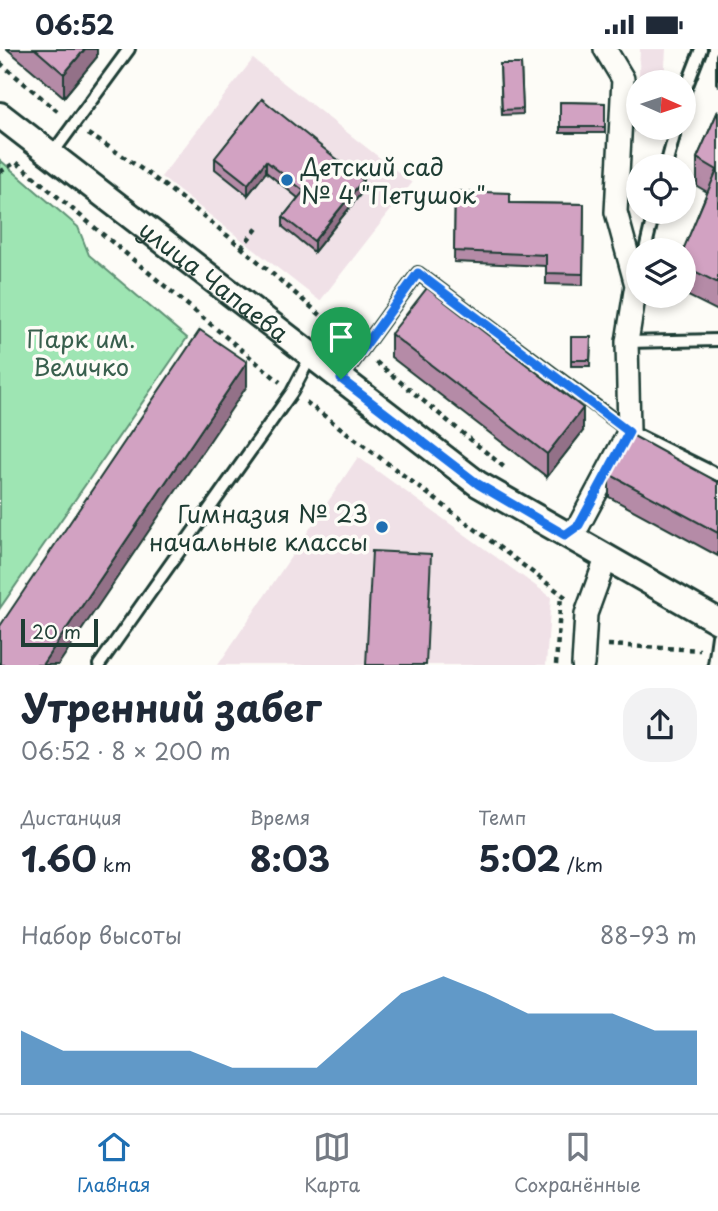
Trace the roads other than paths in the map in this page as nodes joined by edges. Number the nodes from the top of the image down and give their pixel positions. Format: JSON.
{"nodes":[{"id":1,"x":129,"y":49,"type":"edge"},
{"id":2,"x":605,"y":49,"type":"edge"},
{"id":3,"x":701,"y":49,"type":"edge"},
{"id":4,"x":693,"y":70,"type":"edge"},
{"id":5,"x":0,"y":115,"type":"edge"},
{"id":6,"x":51,"y":156,"type":"junction"},
{"id":7,"x":626,"y":244,"type":"edge"},
{"id":8,"x":632,"y":308,"type":"edge"},
{"id":9,"x":718,"y":340,"type":"edge"},
{"id":10,"x":627,"y":342,"type":"junction"},
{"id":11,"x":311,"y":355,"type":"junction"},
{"id":12,"x":341,"y":379,"type":"junction"},
{"id":13,"x":629,"y":432,"type":"junction"},
{"id":14,"x":718,"y":475,"type":"edge"},
{"id":15,"x":565,"y":535,"type":"junction"},
{"id":16,"x":607,"y":556,"type":"junction"},
{"id":17,"x":718,"y":621,"type":"edge"},
{"id":18,"x":718,"y":636,"type":"edge"},
{"id":19,"x":99,"y":665,"type":"edge"},
{"id":20,"x":583,"y":665,"type":"edge"},
{"id":21,"x":714,"y":665,"type":"edge"}],
"edges":[{"from":1,"to":6,"type":"lane"},
{"from":2,"to":7,"type":"street"},
{"from":3,"to":4,"type":"lane"},
{"from":5,"to":6,"type":"street","name":"улица Чапаева"},
{"from":6,"to":11,"type":"street","name":"улица Чапаева"},
{"from":8,"to":10,"type":"street"},
{"from":9,"to":10,"type":"lane"},
{"from":10,"to":13,"type":"street"},
{"from":11,"to":12,"type":"street","name":"улица Чапаева"},
{"from":11,"to":19,"type":"lane"},
{"from":12,"to":13,"type":"lane"},
{"from":12,"to":15,"type":"street","name":"улица Чапаева"},
{"from":13,"to":14,"type":"lane"},
{"from":13,"to":15,"type":"street"},
{"from":15,"to":16,"type":"street","name":"улица Чапаева"},
{"from":16,"to":17,"type":"street","name":"улица Чапаева"},
{"from":16,"to":20,"type":"street"},
{"from":18,"to":21,"type":"lane"}]}
